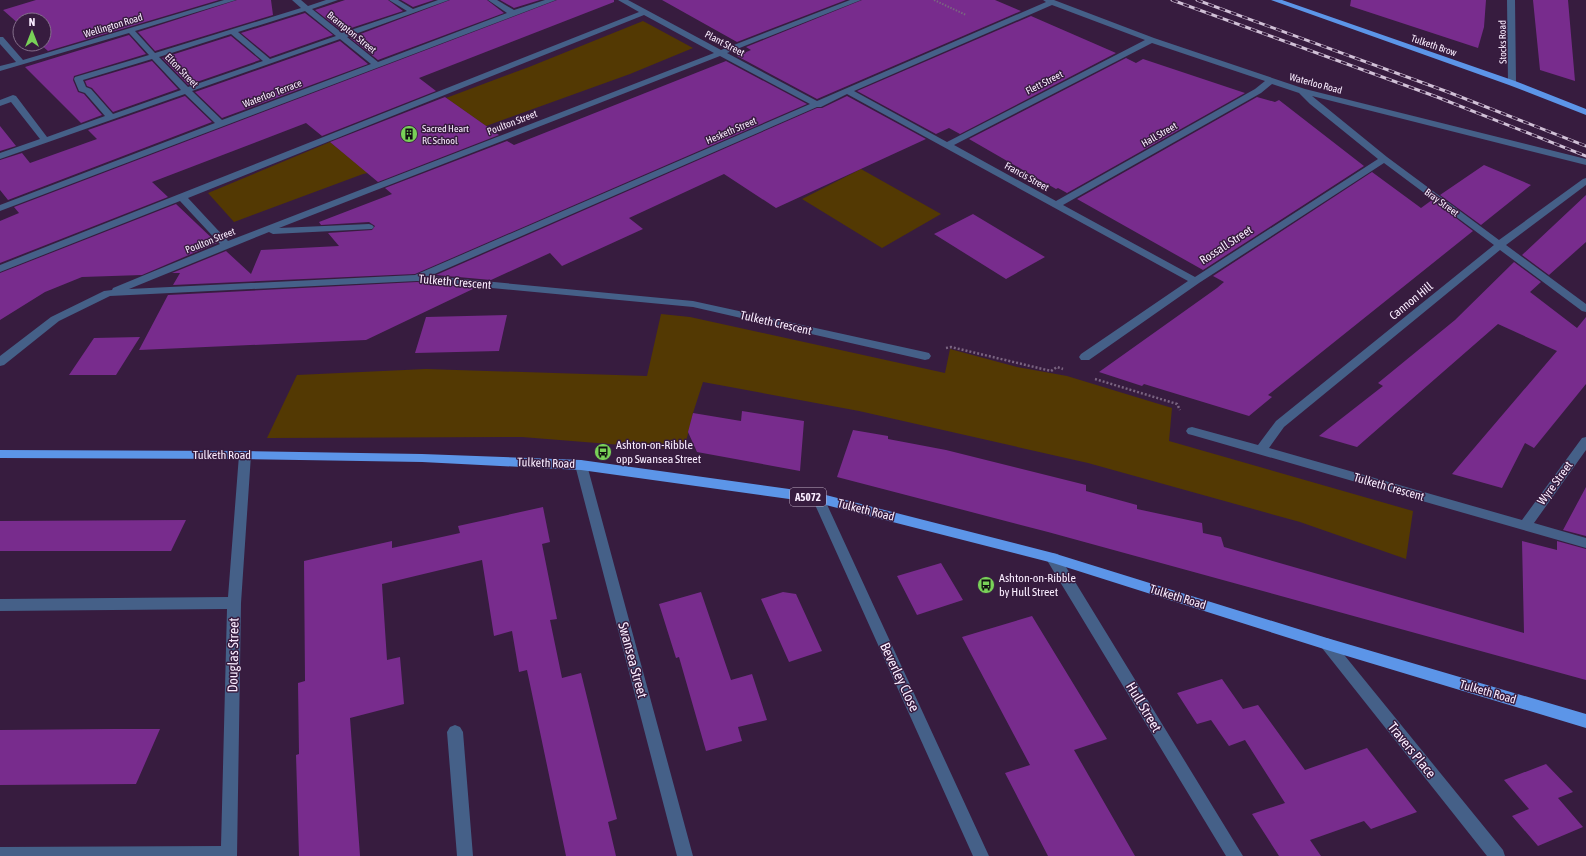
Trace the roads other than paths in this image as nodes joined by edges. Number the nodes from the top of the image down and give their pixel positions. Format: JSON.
{"nodes":[{"id":1,"x":232,"y":0,"type":"edge"},
{"id":2,"x":296,"y":0,"type":"edge"},
{"id":3,"x":334,"y":0,"type":"edge"},
{"id":4,"x":393,"y":0,"type":"edge"},
{"id":5,"x":445,"y":0,"type":"edge"},
{"id":6,"x":492,"y":0,"type":"edge"},
{"id":7,"x":552,"y":0,"type":"edge"},
{"id":8,"x":622,"y":0,"type":"edge"},
{"id":9,"x":857,"y":0,"type":"edge"},
{"id":10,"x":1274,"y":0,"type":"edge"},
{"id":11,"x":1511,"y":0,"type":"edge"},
{"id":12,"x":1050,"y":1,"type":"edge"},
{"id":13,"x":306,"y":8,"type":"junction"},
{"id":14,"x":412,"y":11,"type":"junction"},
{"id":15,"x":645,"y":12,"type":"junction"},
{"id":16,"x":513,"y":13,"type":"junction"},
{"id":17,"x":130,"y":30,"type":"junction"},
{"id":18,"x":232,"y":32,"type":"junction"},
{"id":19,"x":341,"y":36,"type":"junction"},
{"id":20,"x":0,"y":39,"type":"edge"},
{"id":21,"x":1151,"y":40,"type":"junction"},
{"id":22,"x":722,"y":53,"type":"junction"},
{"id":23,"x":153,"y":56,"type":"junction"},
{"id":24,"x":268,"y":61,"type":"junction"},
{"id":25,"x":22,"y":63,"type":"junction"},
{"id":26,"x":377,"y":65,"type":"junction"},
{"id":27,"x":0,"y":69,"type":"edge"},
{"id":28,"x":1270,"y":81,"type":"junction"},
{"id":29,"x":1512,"y":83,"type":"junction"},
{"id":30,"x":186,"y":90,"type":"junction"},
{"id":31,"x":848,"y":90,"type":"junction"},
{"id":32,"x":1302,"y":91,"type":"junction"},
{"id":33,"x":0,"y":103,"type":"edge"},
{"id":34,"x":818,"y":105,"type":"junction"},
{"id":35,"x":1586,"y":112,"type":"edge"},
{"id":36,"x":110,"y":116,"type":"junction"},
{"id":37,"x":221,"y":124,"type":"junction"},
{"id":38,"x":45,"y":140,"type":"junction"},
{"id":39,"x":947,"y":145,"type":"junction"},
{"id":40,"x":0,"y":156,"type":"edge"},
{"id":41,"x":1384,"y":159,"type":"junction"},
{"id":42,"x":1586,"y":162,"type":"edge"},
{"id":43,"x":1586,"y":181,"type":"edge"},
{"id":44,"x":182,"y":197,"type":"junction"},
{"id":45,"x":1056,"y":205,"type":"junction"},
{"id":46,"x":0,"y":208,"type":"edge"},
{"id":47,"x":369,"y":227,"type":"dead end"},
{"id":48,"x":264,"y":231,"type":"junction"},
{"id":49,"x":226,"y":245,"type":"junction"},
{"id":50,"x":1500,"y":245,"type":"junction"},
{"id":51,"x":0,"y":269,"type":"edge"},
{"id":52,"x":417,"y":278,"type":"junction"},
{"id":53,"x":1195,"y":280,"type":"junction"},
{"id":54,"x":108,"y":293,"type":"junction"},
{"id":55,"x":1586,"y":309,"type":"edge"},
{"id":56,"x":925,"y":356,"type":"road end"},
{"id":57,"x":1085,"y":357,"type":"dead end"},
{"id":58,"x":0,"y":362,"type":"edge"},
{"id":59,"x":1192,"y":430,"type":"road end"},
{"id":60,"x":1586,"y":440,"type":"edge"},
{"id":61,"x":1261,"y":450,"type":"junction"},
{"id":62,"x":0,"y":454,"type":"edge"},
{"id":63,"x":244,"y":455,"type":"junction"},
{"id":64,"x":581,"y":465,"type":"junction"},
{"id":65,"x":818,"y":498,"type":"junction"},
{"id":66,"x":1525,"y":525,"type":"junction"},
{"id":67,"x":1586,"y":543,"type":"edge"},
{"id":68,"x":1053,"y":558,"type":"junction"},
{"id":69,"x":234,"y":603,"type":"junction"},
{"id":70,"x":0,"y":605,"type":"edge"},
{"id":71,"x":1327,"y":644,"type":"junction"},
{"id":72,"x":1586,"y":721,"type":"edge"},
{"id":73,"x":455,"y":732,"type":"dead end"},
{"id":74,"x":0,"y":855,"type":"edge"},
{"id":75,"x":229,"y":855,"type":"edge"},
{"id":76,"x":465,"y":856,"type":"edge"},
{"id":77,"x":685,"y":856,"type":"edge"},
{"id":78,"x":981,"y":856,"type":"edge"},
{"id":79,"x":1235,"y":856,"type":"edge"},
{"id":80,"x":1496,"y":856,"type":"edge"}],
"edges":[{"from":1,"to":17,"type":"street","name":"Wellington Road"},
{"from":2,"to":13,"type":"street","name":"Brampton Street"},
{"from":3,"to":13,"type":"street"},
{"from":4,"to":14,"type":"street"},
{"from":5,"to":14,"type":"street"},
{"from":6,"to":16,"type":"street"},
{"from":7,"to":16,"type":"street","name":"Waterloo Terrace"},
{"from":8,"to":15,"type":"street","name":"Plant Street"},
{"from":9,"to":22,"type":"street","name":"Poulton Street"},
{"from":10,"to":29,"type":"main road","name":"Tulketh Brow"},
{"from":11,"to":29,"type":"street","name":"Stocks Road"},
{"from":12,"to":21,"type":"street","name":"Waterloo Road"},
{"from":12,"to":31,"type":"street","name":"Hesketh Street"},
{"from":13,"to":18,"type":"street"},
{"from":13,"to":19,"type":"street","name":"Brampton Street"},
{"from":14,"to":19,"type":"street"},
{"from":15,"to":22,"type":"street","name":"Plant Street"},
{"from":15,"to":44,"type":"street"},
{"from":16,"to":26,"type":"street","name":"Waterloo Terrace"},
{"from":17,"to":23,"type":"street","name":"Elton Street"},
{"from":17,"to":25,"type":"street","name":"Wellington Road"},
{"from":18,"to":23,"type":"street"},
{"from":18,"to":24,"type":"street"},
{"from":19,"to":24,"type":"street"},
{"from":19,"to":26,"type":"street","name":"Brampton Street"},
{"from":20,"to":25,"type":"street"},
{"from":21,"to":28,"type":"street","name":"Waterloo Road"},
{"from":21,"to":39,"type":"street","name":"Flett Street"},
{"from":22,"to":34,"type":"street","name":"Plant Street"},
{"from":22,"to":48,"type":"street","name":"Poulton Street"},
{"from":23,"to":30,"type":"street","name":"Elton Street"},
{"from":23,"to":36,"type":"street"},
{"from":24,"to":30,"type":"street"},
{"from":25,"to":27,"type":"street","name":"Wellington Road"},
{"from":26,"to":37,"type":"street","name":"Waterloo Terrace"},
{"from":28,"to":32,"type":"street","name":"Waterloo Road"},
{"from":28,"to":45,"type":"street","name":"Hall Street"},
{"from":29,"to":35,"type":"main road","name":"Tulketh Brow"},
{"from":30,"to":36,"type":"street"},
{"from":30,"to":37,"type":"street","name":"Elton Street"},
{"from":31,"to":34,"type":"street","name":"Hesketh Street"},
{"from":31,"to":39,"type":"street","name":"Francis Street"},
{"from":32,"to":41,"type":"street","name":"Bray Street"},
{"from":32,"to":42,"type":"street","name":"Waterloo Road"},
{"from":33,"to":38,"type":"street"},
{"from":34,"to":52,"type":"street","name":"Hesketh Street"},
{"from":36,"to":38,"type":"street"},
{"from":37,"to":46,"type":"street","name":"Waterloo Terrace"},
{"from":38,"to":40,"type":"street"},
{"from":39,"to":45,"type":"street","name":"Francis Street"},
{"from":41,"to":50,"type":"street","name":"Bray Street"},
{"from":41,"to":53,"type":"street","name":"Rossall Street"},
{"from":43,"to":50,"type":"street","name":"Cannon Hill"},
{"from":44,"to":49,"type":"street"},
{"from":44,"to":51,"type":"street"},
{"from":45,"to":53,"type":"street","name":"Francis Street"},
{"from":47,"to":48,"type":"street"},
{"from":48,"to":49,"type":"street","name":"Poulton Street"},
{"from":49,"to":54,"type":"street","name":"Poulton Street"},
{"from":50,"to":55,"type":"street","name":"Bray Street"},
{"from":50,"to":61,"type":"street","name":"Cannon Hill"},
{"from":52,"to":54,"type":"street","name":"Tulketh Crescent"},
{"from":52,"to":56,"type":"street","name":"Tulketh Crescent"},
{"from":53,"to":57,"type":"street","name":"Rossall Street"},
{"from":54,"to":58,"type":"street","name":"Tulketh Crescent"},
{"from":59,"to":61,"type":"street","name":"Tulketh Crescent"},
{"from":60,"to":66,"type":"street","name":"Wyre Street"},
{"from":61,"to":66,"type":"street","name":"Tulketh Crescent"},
{"from":62,"to":63,"type":"main road","name":"Tulketh Road","number":"A5072"},
{"from":63,"to":64,"type":"main road","name":"Tulketh Road","number":"A5072"},
{"from":63,"to":69,"type":"street","name":"Douglas Street"},
{"from":64,"to":65,"type":"main road","name":"Tulketh Road","number":"A5072"},
{"from":64,"to":77,"type":"street","name":"Swansea Street"},
{"from":65,"to":68,"type":"main road","name":"Tulketh Road","number":"A5072"},
{"from":65,"to":78,"type":"street","name":"Beverley Close"},
{"from":66,"to":67,"type":"street","name":"Tulketh Crescent"},
{"from":68,"to":71,"type":"main road","name":"Tulketh Road","number":"A5072"},
{"from":68,"to":79,"type":"street","name":"Hull Street"},
{"from":69,"to":70,"type":"street"},
{"from":69,"to":75,"type":"street","name":"Douglas Street"},
{"from":71,"to":72,"type":"main road","name":"Tulketh Road","number":"A5072"},
{"from":71,"to":80,"type":"street","name":"Travers Place"},
{"from":73,"to":76,"type":"street"},
{"from":74,"to":75,"type":"street"}]}
